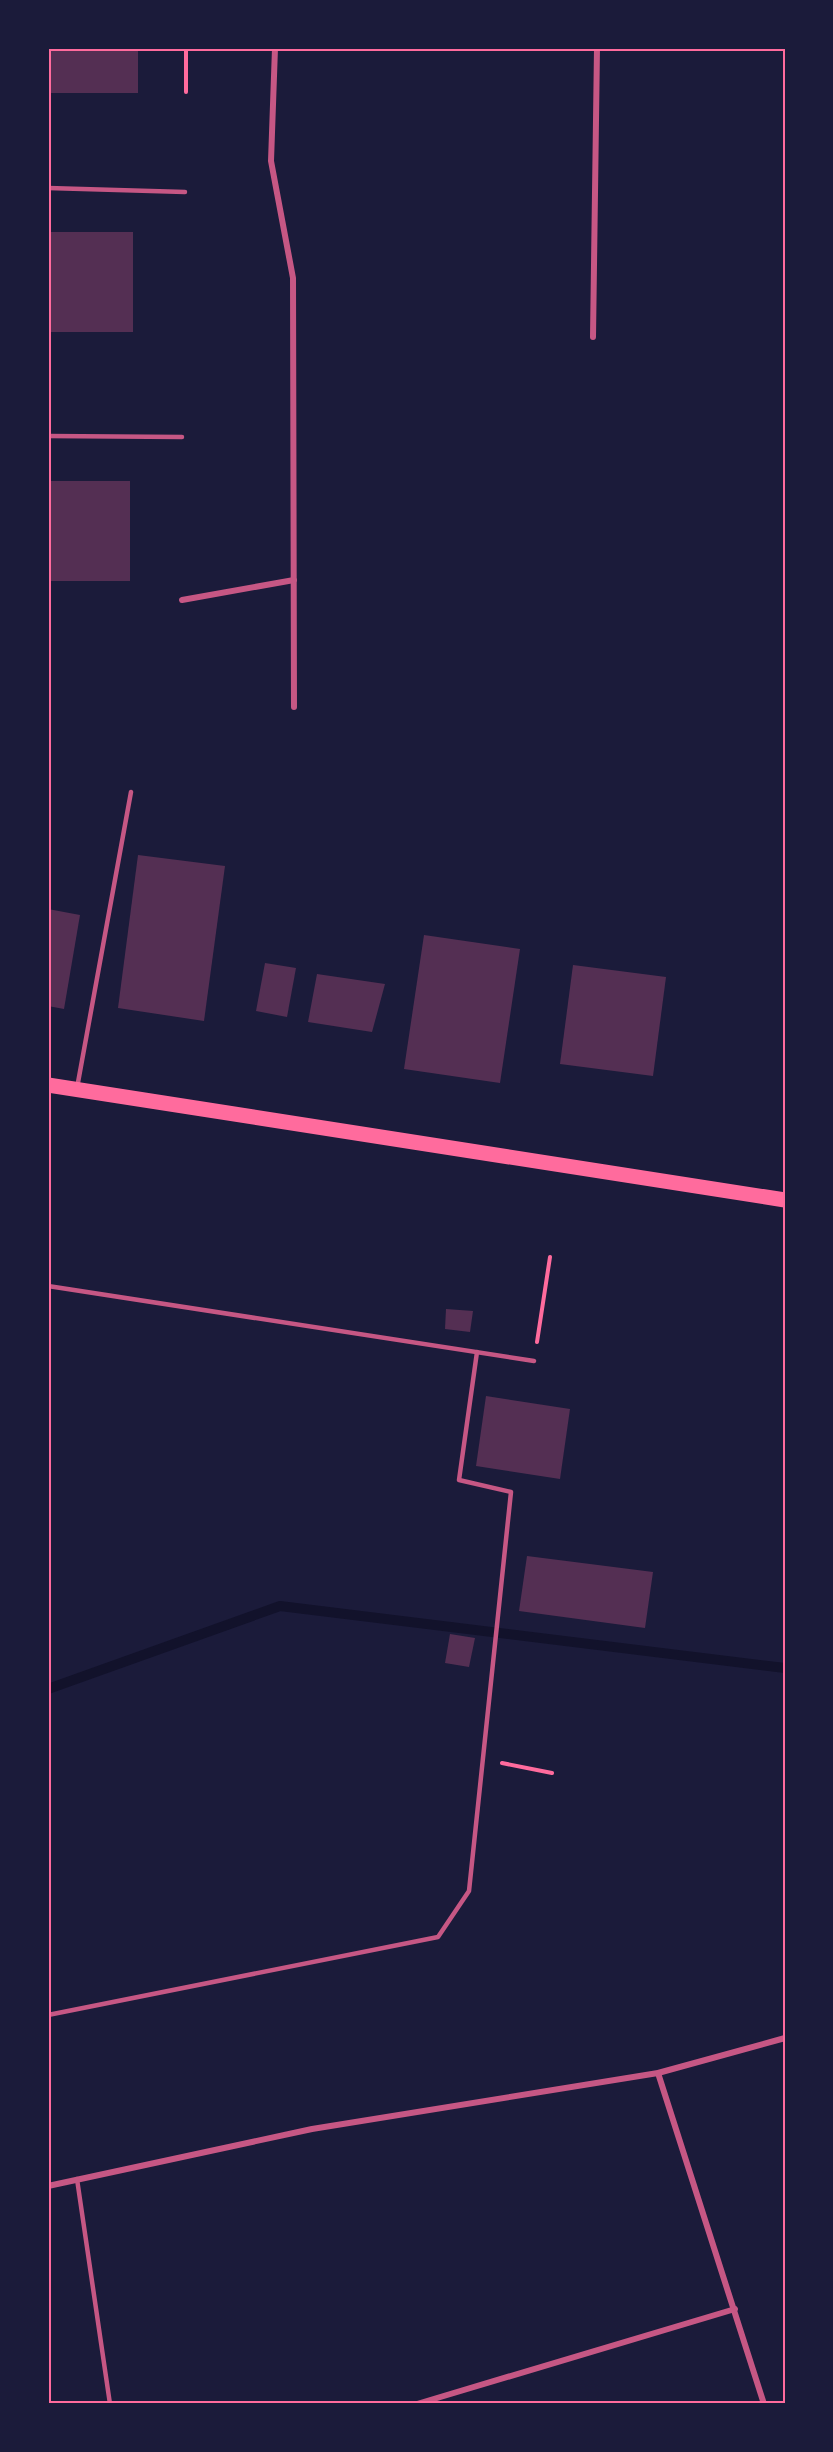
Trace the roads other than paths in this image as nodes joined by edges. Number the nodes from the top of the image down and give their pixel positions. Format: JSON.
{"nodes":[{"id":1,"x":275,"y":48,"type":"edge"},
{"id":2,"x":597,"y":48,"type":"edge"},
{"id":3,"x":48,"y":188,"type":"edge"},
{"id":4,"x":185,"y":192,"type":"dead end"},
{"id":5,"x":593,"y":337,"type":"dead end"},
{"id":6,"x":48,"y":436,"type":"edge"},
{"id":7,"x":182,"y":437,"type":"dead end"},
{"id":8,"x":294,"y":580,"type":"junction"},
{"id":9,"x":182,"y":600,"type":"dead end"},
{"id":10,"x":294,"y":706,"type":"dead end"},
{"id":11,"x":131,"y":792,"type":"dead end"},
{"id":12,"x":48,"y":1085,"type":"edge"},
{"id":13,"x":76,"y":1090,"type":"junction"},
{"id":14,"x":785,"y":1200,"type":"edge"},
{"id":15,"x":48,"y":1286,"type":"edge"},
{"id":16,"x":477,"y":1352,"type":"junction"},
{"id":17,"x":534,"y":1361,"type":"road end"},
{"id":18,"x":48,"y":2015,"type":"edge"},
{"id":19,"x":785,"y":2038,"type":"edge"},
{"id":20,"x":658,"y":2073,"type":"junction"},
{"id":21,"x":77,"y":2179,"type":"junction"},
{"id":22,"x":48,"y":2186,"type":"edge"},
{"id":23,"x":735,"y":2309,"type":"junction"},
{"id":24,"x":110,"y":2404,"type":"edge"},
{"id":25,"x":417,"y":2404,"type":"edge"},
{"id":26,"x":764,"y":2404,"type":"edge"}],
"edges":[{"from":1,"to":8,"type":"street"},
{"from":2,"to":5,"type":"street"},
{"from":3,"to":4,"type":"lane"},
{"from":6,"to":7,"type":"lane"},
{"from":8,"to":9,"type":"street"},
{"from":8,"to":10,"type":"street"},
{"from":11,"to":13,"type":"lane"},
{"from":12,"to":13,"type":"main road"},
{"from":13,"to":14,"type":"main road"},
{"from":15,"to":16,"type":"lane"},
{"from":16,"to":17,"type":"lane"},
{"from":16,"to":18,"type":"lane"},
{"from":19,"to":20,"type":"street"},
{"from":20,"to":21,"type":"street"},
{"from":20,"to":23,"type":"street"},
{"from":21,"to":22,"type":"street"},
{"from":21,"to":24,"type":"lane"},
{"from":23,"to":25,"type":"street"},
{"from":23,"to":26,"type":"street"}]}
